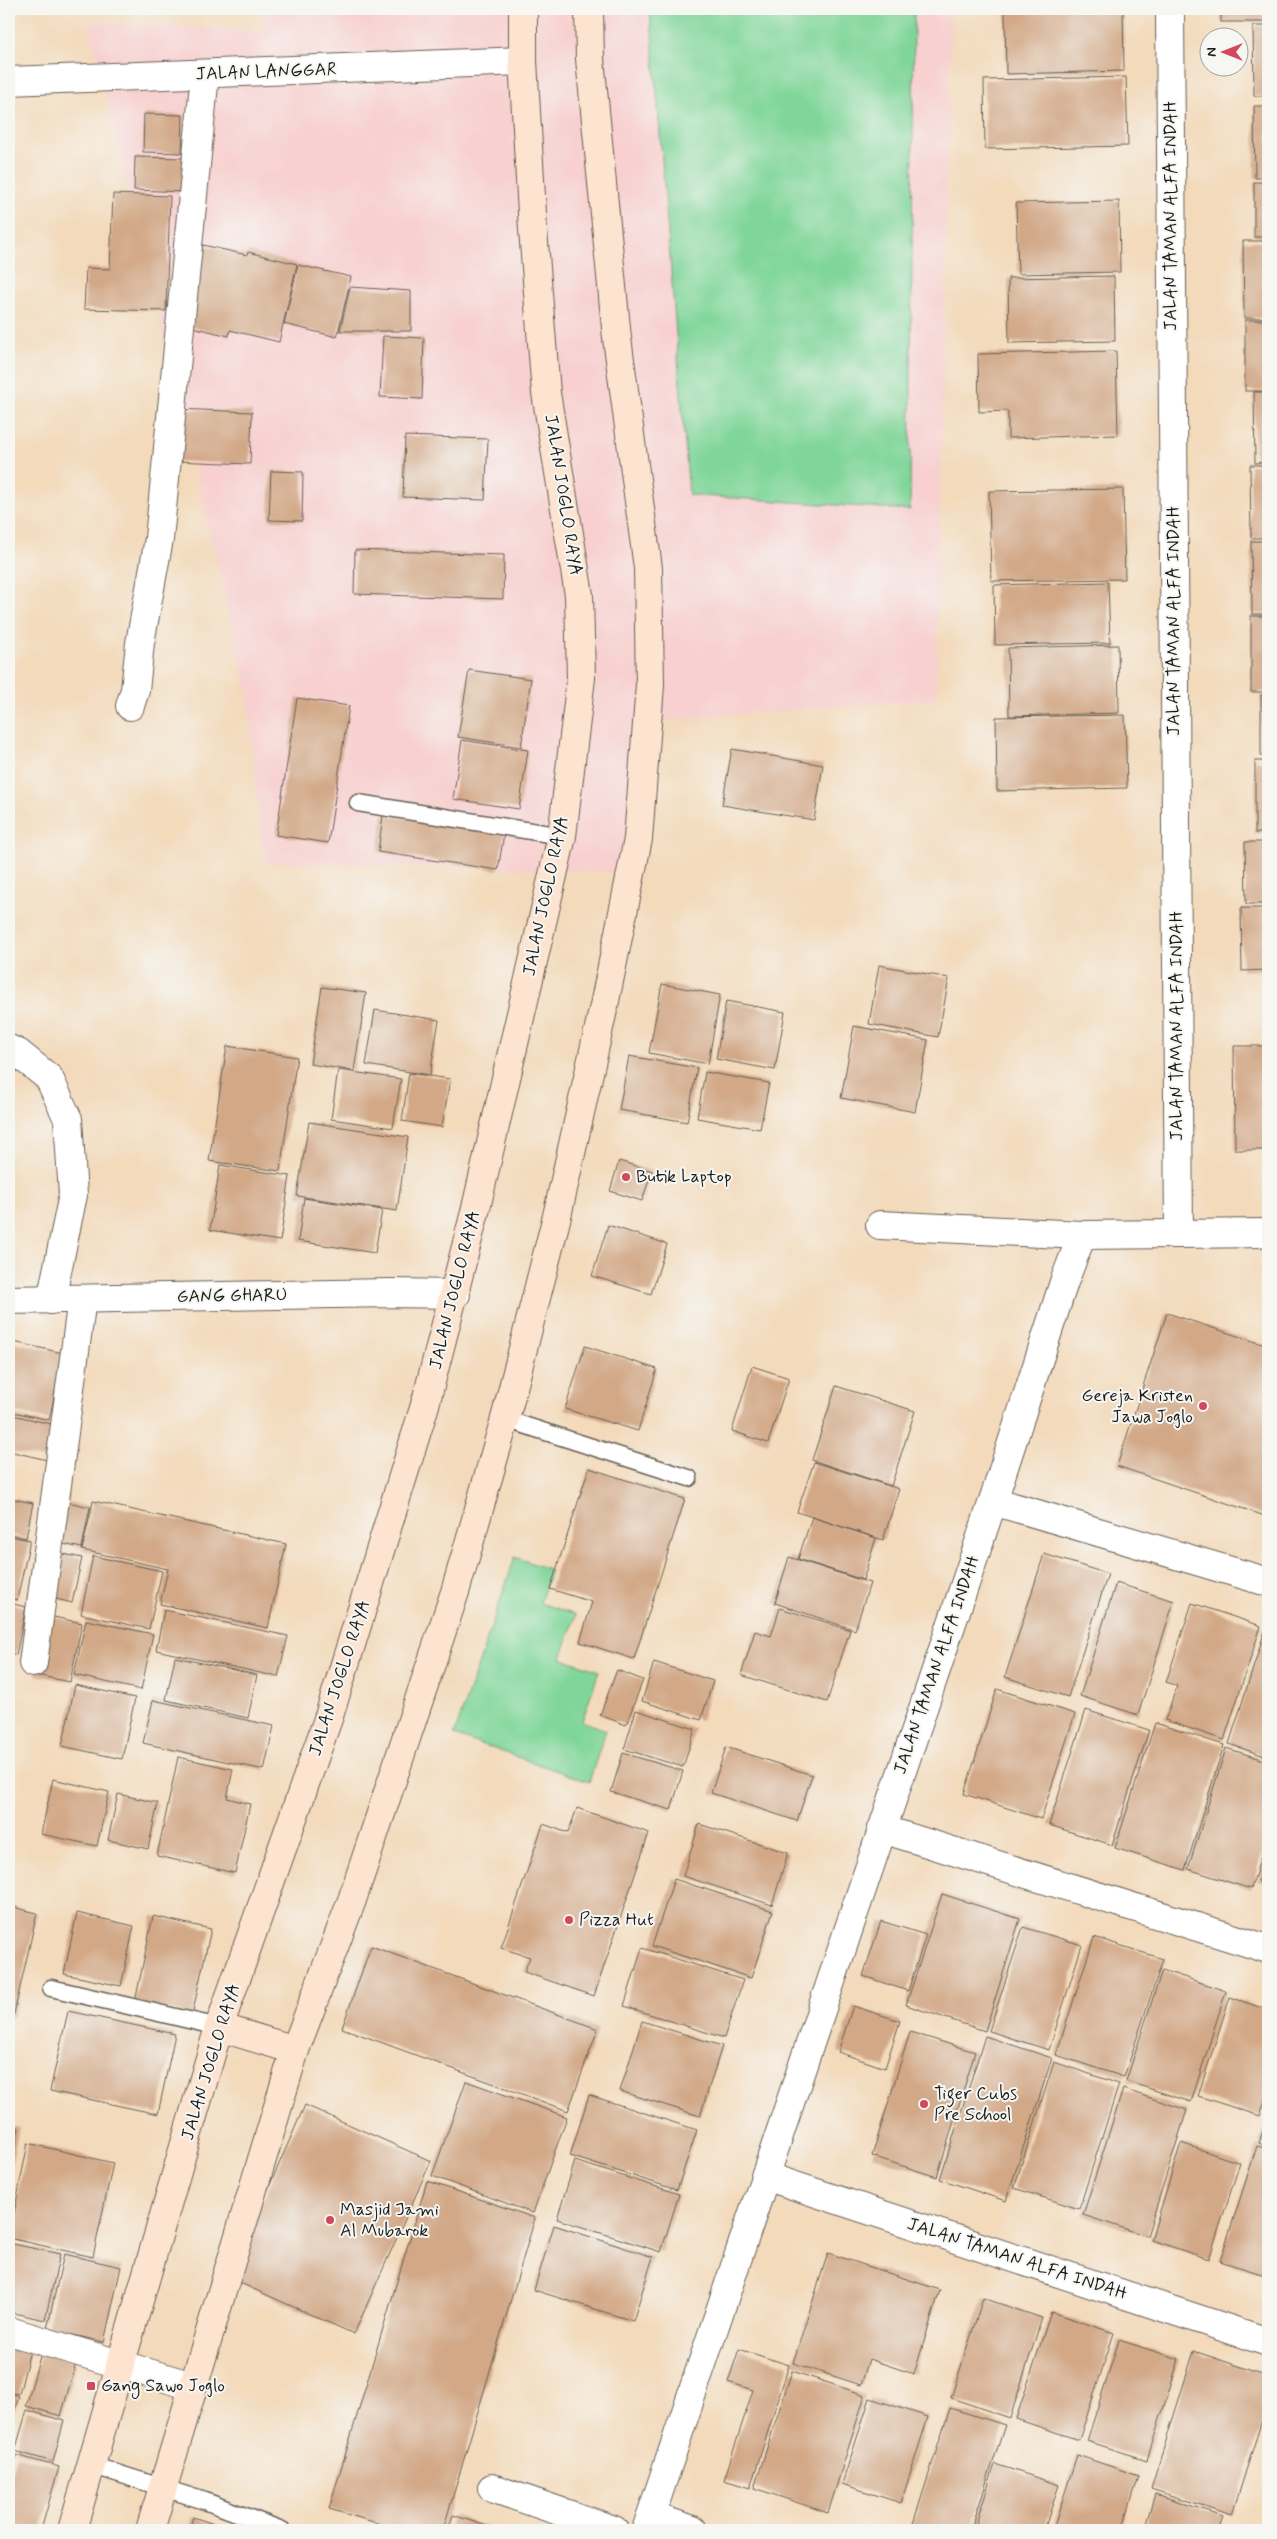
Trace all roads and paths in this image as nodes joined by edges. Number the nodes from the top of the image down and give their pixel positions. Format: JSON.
{"nodes":[{"id":1,"x":523,"y":9,"type":"edge"},
{"id":2,"x":589,"y":9,"type":"edge"},
{"id":3,"x":1170,"y":9,"type":"edge"},
{"id":4,"x":523,"y":61,"type":"junction"},
{"id":5,"x":204,"y":74,"type":"junction"},
{"id":6,"x":9,"y":81,"type":"edge"},
{"id":7,"x":130,"y":706,"type":"dead end"},
{"id":8,"x":358,"y":803,"type":"dead end"},
{"id":9,"x":562,"y":836,"type":"junction"},
{"id":10,"x":9,"y":1049,"type":"edge"},
{"id":11,"x":880,"y":1225,"type":"dead end"},
{"id":12,"x":1268,"y":1233,"type":"edge"},
{"id":13,"x":1179,"y":1234,"type":"junction"},
{"id":14,"x":1082,"y":1235,"type":"junction"},
{"id":15,"x":456,"y":1294,"type":"junction"},
{"id":16,"x":82,"y":1299,"type":"junction"},
{"id":17,"x":9,"y":1300,"type":"edge"},
{"id":18,"x":52,"y":1300,"type":"junction"},
{"id":19,"x":505,"y":1419,"type":"junction"},
{"id":20,"x":689,"y":1478,"type":"dead end"},
{"id":21,"x":993,"y":1501,"type":"junction"},
{"id":22,"x":1268,"y":1582,"type":"edge"},
{"id":23,"x":33,"y":1663,"type":"dead end"},
{"id":24,"x":882,"y":1829,"type":"junction"},
{"id":25,"x":1268,"y":1949,"type":"edge"},
{"id":26,"x":51,"y":1988,"type":"dead end"},
{"id":27,"x":219,"y":2027,"type":"junction"},
{"id":28,"x":294,"y":2050,"type":"junction"},
{"id":29,"x":765,"y":2176,"type":"junction"},
{"id":30,"x":9,"y":2331,"type":"edge"},
{"id":31,"x":1268,"y":2342,"type":"edge"},
{"id":32,"x":121,"y":2366,"type":"junction"},
{"id":33,"x":192,"y":2386,"type":"junction"},
{"id":34,"x":91,"y":2465,"type":"junction"},
{"id":35,"x":164,"y":2487,"type":"junction"},
{"id":36,"x":492,"y":2488,"type":"dead end"},
{"id":37,"x":648,"y":2523,"type":"edge"},
{"id":38,"x":72,"y":2530,"type":"edge"},
{"id":39,"x":150,"y":2530,"type":"edge"},
{"id":40,"x":282,"y":2530,"type":"edge"},
{"id":41,"x":614,"y":2530,"type":"edge"},
{"id":42,"x":693,"y":2530,"type":"edge"}],
"edges":[{"from":1,"to":4,"type":"main road","name":"JALAN JOGLO RAYA"},
{"from":2,"to":19,"type":"main road"},
{"from":3,"to":13,"type":"street","name":"JALAN TAMAN ALFA INDAH"},
{"from":4,"to":5,"type":"street","name":"JALAN LANGGAR"},
{"from":4,"to":9,"type":"main road","name":"JALAN JOGLO RAYA"},
{"from":5,"to":6,"type":"street","name":"JALAN LANGGAR"},
{"from":5,"to":7,"type":"street"},
{"from":8,"to":9,"type":"lane"},
{"from":9,"to":15,"type":"main road","name":"JALAN JOGLO RAYA"},
{"from":10,"to":18,"type":"street"},
{"from":11,"to":14,"type":"street"},
{"from":12,"to":13,"type":"street"},
{"from":13,"to":14,"type":"street"},
{"from":14,"to":21,"type":"street","name":"JALAN TAMAN ALFA INDAH"},
{"from":15,"to":16,"type":"street","name":"GANG GHARU"},
{"from":15,"to":27,"type":"main road","name":"JALAN JOGLO RAYA"},
{"from":16,"to":18,"type":"street","name":"GANG GHARU"},
{"from":16,"to":23,"type":"street"},
{"from":17,"to":18,"type":"street","name":"GANG GHARU"},
{"from":19,"to":20,"type":"lane"},
{"from":19,"to":28,"type":"main road"},
{"from":21,"to":22,"type":"street"},
{"from":21,"to":24,"type":"street","name":"JALAN TAMAN ALFA INDAH"},
{"from":24,"to":25,"type":"street"},
{"from":24,"to":29,"type":"street","name":"JALAN TAMAN ALFA INDAH"},
{"from":26,"to":27,"type":"lane"},
{"from":27,"to":28,"type":"main road"},
{"from":27,"to":32,"type":"main road","name":"JALAN JOGLO RAYA"},
{"from":28,"to":33,"type":"main road"},
{"from":29,"to":31,"type":"street","name":"JALAN TAMAN ALFA INDAH"},
{"from":29,"to":37,"type":"street","name":"JALAN TAMAN ALFA INDAH"},
{"from":30,"to":32,"type":"street"},
{"from":32,"to":33,"type":"street"},
{"from":32,"to":34,"type":"main road","name":"JALAN JOGLO RAYA"},
{"from":33,"to":35,"type":"main road"},
{"from":34,"to":35,"type":"lane"},
{"from":34,"to":38,"type":"main road","name":"JALAN JOGLO RAYA"},
{"from":35,"to":39,"type":"main road"},
{"from":35,"to":40,"type":"lane"},
{"from":36,"to":41,"type":"street"},
{"from":37,"to":42,"type":"street","name":"JALAN TAMAN ALFA INDAH"}]}
